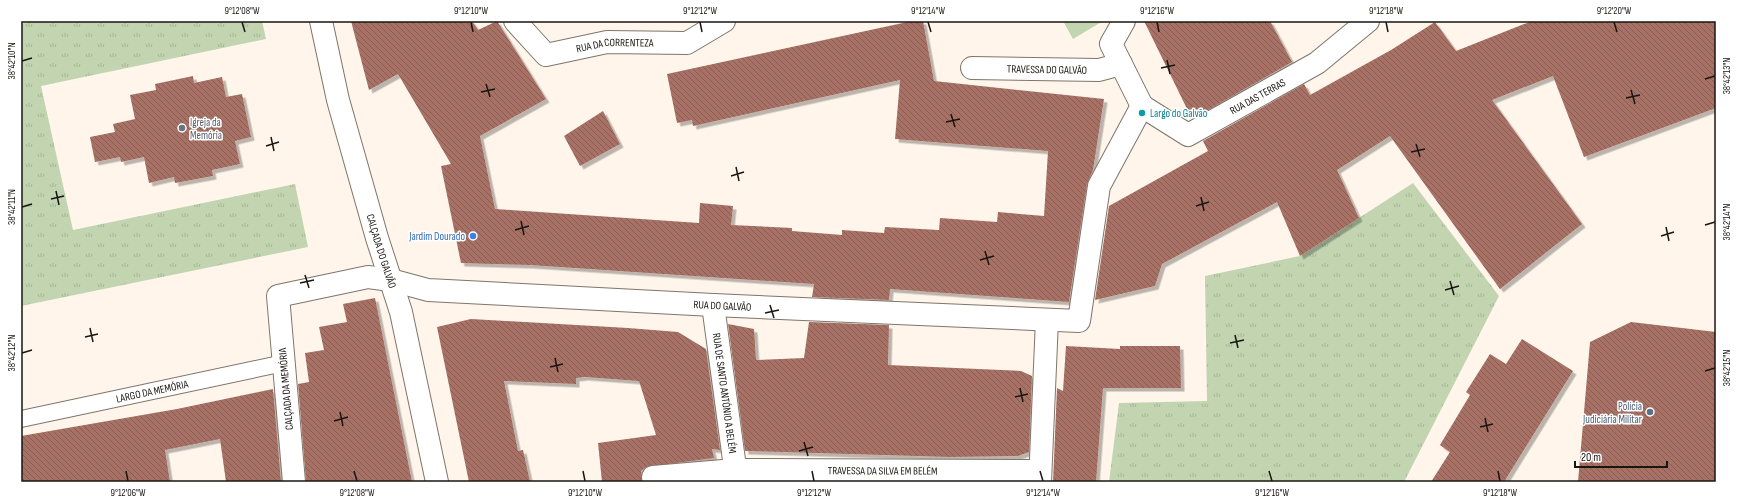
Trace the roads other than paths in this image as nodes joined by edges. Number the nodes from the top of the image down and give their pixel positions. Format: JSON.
{"nodes":[{"id":1,"x":321,"y":21,"type":"edge"},
{"id":2,"x":515,"y":21,"type":"edge"},
{"id":3,"x":724,"y":21,"type":"edge"},
{"id":4,"x":1124,"y":21,"type":"edge"},
{"id":5,"x":1368,"y":21,"type":"edge"},
{"id":6,"x":1121,"y":64,"type":"junction"},
{"id":7,"x":972,"y":68,"type":"dead end"},
{"id":8,"x":1142,"y":106,"type":"junction"},
{"id":9,"x":391,"y":280,"type":"junction"},
{"id":10,"x":278,"y":296,"type":"joint"},
{"id":11,"x":713,"y":305,"type":"junction"},
{"id":12,"x":1047,"y":320,"type":"junction"},
{"id":13,"x":284,"y":363,"type":"junction"},
{"id":14,"x":21,"y":419,"type":"edge"},
{"id":15,"x":736,"y":476,"type":"edge"},
{"id":16,"x":1040,"y":476,"type":"edge"},
{"id":17,"x":653,"y":477,"type":"dead end"},
{"id":18,"x":294,"y":482,"type":"edge"},
{"id":19,"x":437,"y":482,"type":"edge"}],
"edges":[{"from":1,"to":9,"type":"street","name":"CALÇADA DO GALVÃO"},
{"from":2,"to":3,"type":"street","name":"RUA DA CORRENTEZA"},
{"from":4,"to":6,"type":"street"},
{"from":5,"to":8,"type":"street","name":"RUA DAS TERRAS"},
{"from":6,"to":7,"type":"street","name":"TRAVESSA DO GALVÃO"},
{"from":6,"to":8,"type":"street"},
{"from":8,"to":12,"type":"street","name":"RUA DO GALVÃO"},
{"from":9,"to":10,"type":"street","name":"RUA DO GALVÃO"},
{"from":9,"to":11,"type":"street","name":"RUA DO GALVÃO"},
{"from":9,"to":19,"type":"street","name":"CALÇADA DO GALVÃO"},
{"from":10,"to":13,"type":"street","name":"CALÇADA DA MEMÓRIA"},
{"from":11,"to":12,"type":"street","name":"RUA DO GALVÃO"},
{"from":11,"to":15,"type":"street","name":"RUA DE SANTO ANTÓNIO A BELÉM"},
{"from":12,"to":16,"type":"street"},
{"from":13,"to":14,"type":"lane","name":"LARGO DA MEMÓRIA"},
{"from":13,"to":18,"type":"street","name":"CALÇADA DA MEMÓRIA"},
{"from":15,"to":16,"type":"street","name":"TRAVESSA DA SILVA EM BELÉM"},
{"from":15,"to":17,"type":"street","name":"TRAVESSA DA SILVA EM BELÉM"}]}
